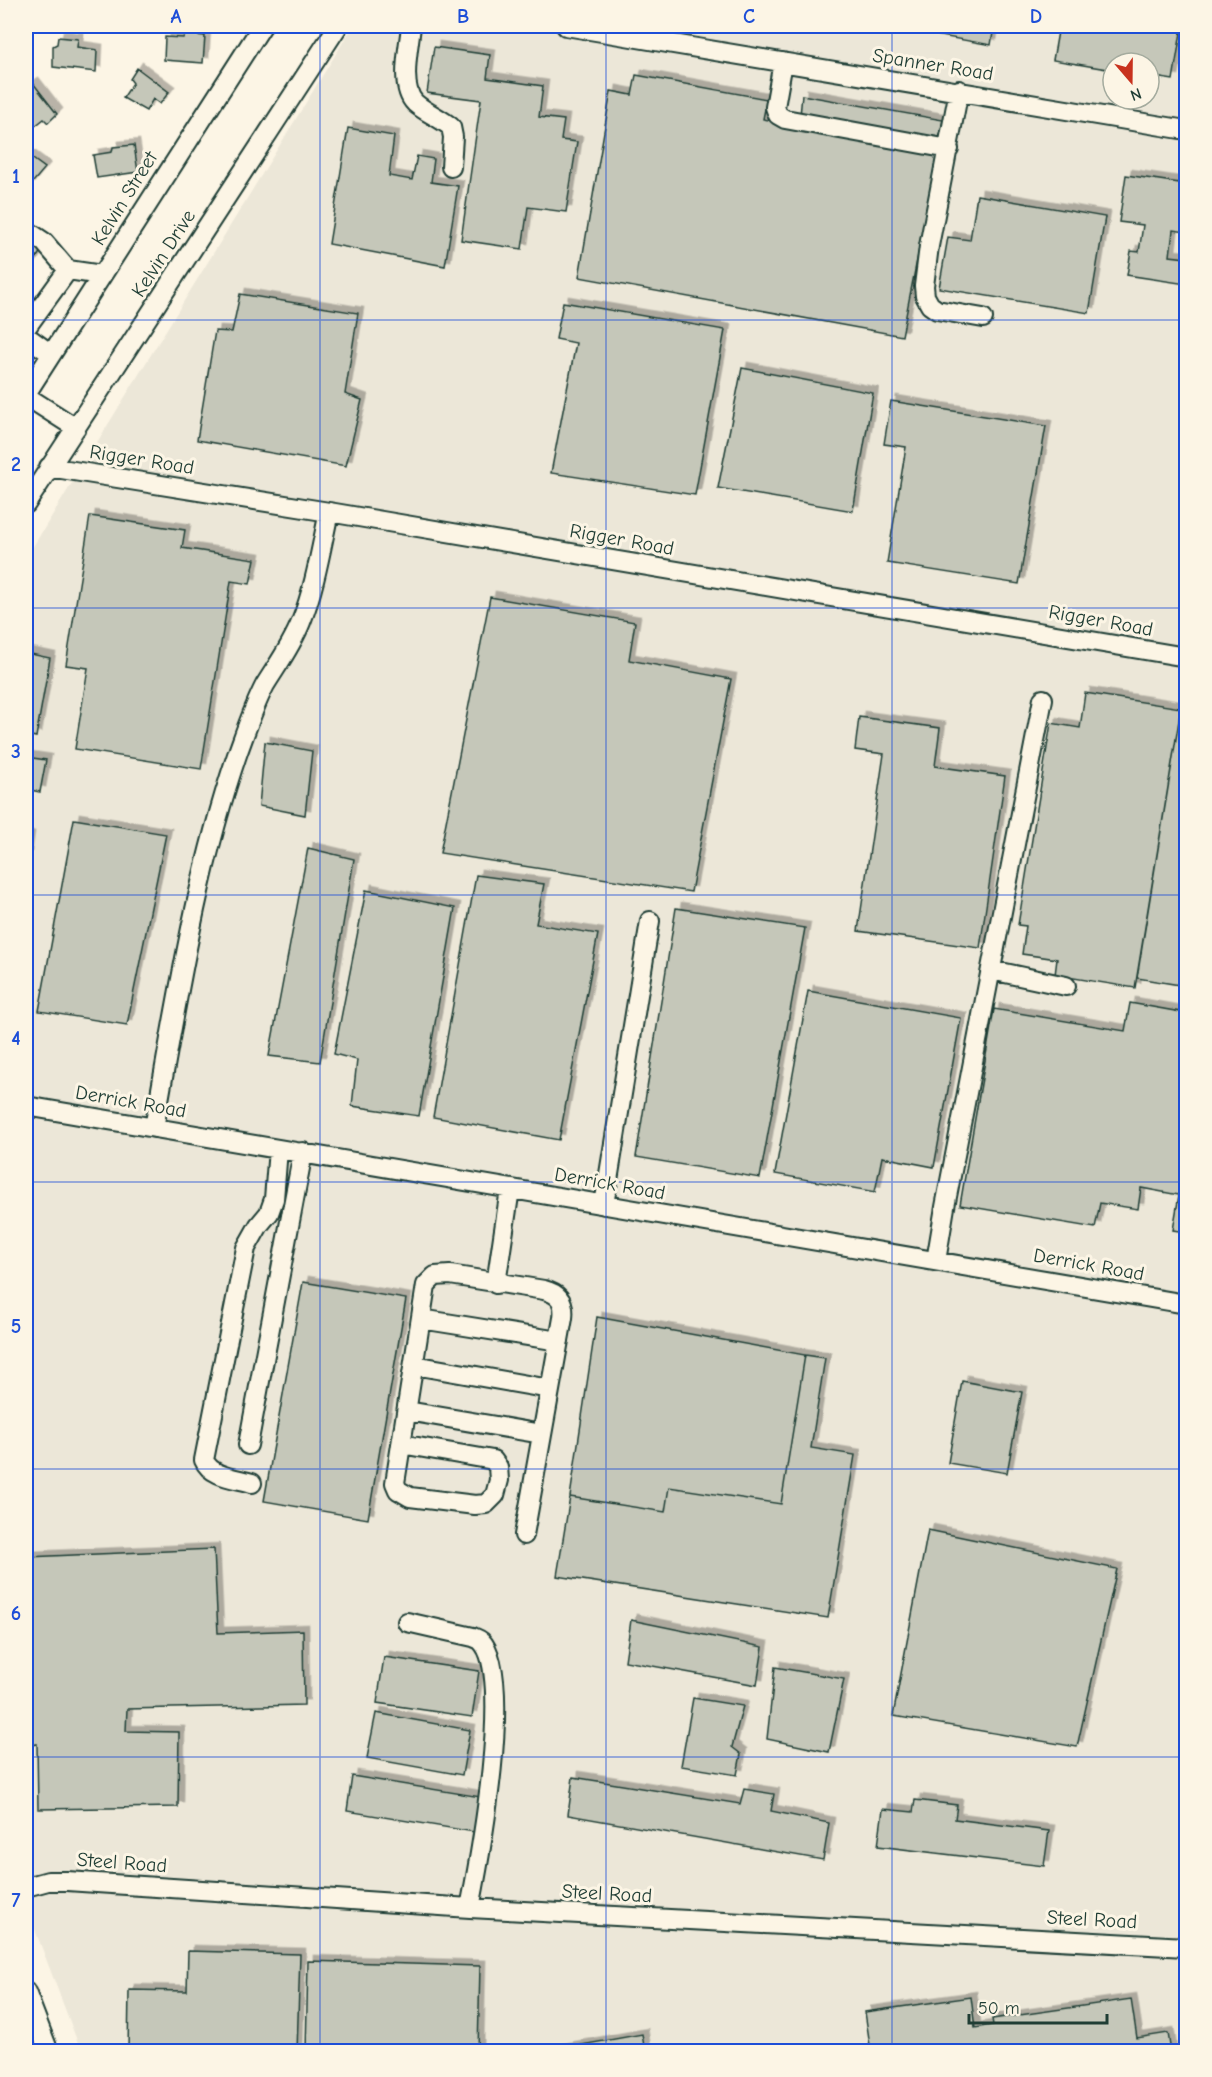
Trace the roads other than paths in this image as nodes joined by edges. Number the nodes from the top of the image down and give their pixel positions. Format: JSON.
{"nodes":[{"id":1,"x":262,"y":26,"type":"edge"},
{"id":2,"x":338,"y":26,"type":"edge"},
{"id":3,"x":411,"y":26,"type":"edge"},
{"id":4,"x":566,"y":26,"type":"edge"},
{"id":5,"x":783,"y":62,"type":"junction"},
{"id":6,"x":959,"y":90,"type":"junction"},
{"id":7,"x":1186,"y":130,"type":"edge"},
{"id":8,"x":949,"y":149,"type":"junction"},
{"id":9,"x":451,"y":167,"type":"dead end"},
{"id":10,"x":26,"y":230,"type":"edge"},
{"id":11,"x":69,"y":270,"type":"junction"},
{"id":12,"x":102,"y":275,"type":"junction"},
{"id":13,"x":983,"y":318,"type":"dead end"},
{"id":14,"x":26,"y":328,"type":"edge"},
{"id":15,"x":26,"y":336,"type":"edge"},
{"id":16,"x":51,"y":354,"type":"junction"},
{"id":17,"x":26,"y":395,"type":"edge"},
{"id":18,"x":76,"y":428,"type":"junction"},
{"id":19,"x":50,"y":467,"type":"junction"},
{"id":20,"x":26,"y":504,"type":"edge"},
{"id":21,"x":329,"y":512,"type":"junction"},
{"id":22,"x":1186,"y":657,"type":"edge"},
{"id":23,"x":1043,"y":699,"type":"dead end"},
{"id":24,"x":650,"y":921,"type":"dead end"},
{"id":25,"x":991,"y":970,"type":"junction"},
{"id":26,"x":1066,"y":986,"type":"dead end"},
{"id":27,"x":26,"y":1106,"type":"edge"},
{"id":28,"x":154,"y":1128,"type":"junction"},
{"id":29,"x":278,"y":1149,"type":"junction"},
{"id":30,"x":303,"y":1152,"type":"junction"},
{"id":31,"x":510,"y":1189,"type":"junction"},
{"id":32,"x":604,"y":1205,"type":"junction"},
{"id":33,"x":936,"y":1261,"type":"junction"},
{"id":34,"x":496,"y":1284,"type":"junction"},
{"id":35,"x":1186,"y":1304,"type":"edge"},
{"id":36,"x":421,"y":1319,"type":"junction"},
{"id":37,"x":559,"y":1341,"type":"junction"},
{"id":38,"x":414,"y":1365,"type":"junction"},
{"id":39,"x":550,"y":1389,"type":"junction"},
{"id":40,"x":407,"y":1411,"type":"junction"},
{"id":41,"x":542,"y":1434,"type":"junction"},
{"id":42,"x":401,"y":1444,"type":"junction"},
{"id":43,"x":248,"y":1445,"type":"dead end"},
{"id":44,"x":252,"y":1483,"type":"dead end"},
{"id":45,"x":524,"y":1535,"type":"dead end"},
{"id":46,"x":407,"y":1622,"type":"dead end"},
{"id":47,"x":26,"y":1887,"type":"edge"},
{"id":48,"x":470,"y":1908,"type":"junction"},
{"id":49,"x":1186,"y":1947,"type":"edge"},
{"id":50,"x":26,"y":1992,"type":"edge"},
{"id":51,"x":49,"y":2052,"type":"edge"}],
"edges":[{"from":1,"to":12,"type":"street","name":"Kelvin Street"},
{"from":2,"to":18,"type":"street","name":"Kelvin Drive"},
{"from":3,"to":9,"type":"street"},
{"from":4,"to":5,"type":"street","name":"Spanner Road"},
{"from":5,"to":6,"type":"street","name":"Spanner Road"},
{"from":5,"to":8,"type":"street"},
{"from":6,"to":7,"type":"street","name":"Spanner Road"},
{"from":6,"to":8,"type":"street"},
{"from":8,"to":13,"type":"street"},
{"from":10,"to":11,"type":"street"},
{"from":11,"to":12,"type":"street"},
{"from":11,"to":14,"type":"street"},
{"from":12,"to":16,"type":"street","name":"Kelvin Street"},
{"from":15,"to":16,"type":"street"},
{"from":16,"to":17,"type":"street","name":"Kelvin Street"},
{"from":17,"to":18,"type":"street"},
{"from":18,"to":19,"type":"street","name":"Kelvin Drive"},
{"from":19,"to":20,"type":"street","name":"Kelvin Drive"},
{"from":19,"to":21,"type":"street","name":"Rigger Road"},
{"from":21,"to":22,"type":"street","name":"Rigger Road"},
{"from":21,"to":28,"type":"street"},
{"from":23,"to":25,"type":"street"},
{"from":24,"to":32,"type":"street"},
{"from":25,"to":26,"type":"street"},
{"from":25,"to":33,"type":"street"},
{"from":27,"to":28,"type":"street","name":"Derrick Road"},
{"from":28,"to":29,"type":"street","name":"Derrick Road"},
{"from":29,"to":30,"type":"street","name":"Derrick Road"},
{"from":29,"to":44,"type":"street"},
{"from":30,"to":31,"type":"street","name":"Derrick Road"},
{"from":30,"to":43,"type":"street"},
{"from":31,"to":32,"type":"street","name":"Derrick Road"},
{"from":31,"to":34,"type":"street"},
{"from":32,"to":33,"type":"street","name":"Derrick Road"},
{"from":33,"to":35,"type":"street","name":"Derrick Road"},
{"from":34,"to":36,"type":"street"},
{"from":34,"to":37,"type":"street"},
{"from":36,"to":37,"type":"street"},
{"from":36,"to":38,"type":"street"},
{"from":37,"to":39,"type":"street"},
{"from":38,"to":39,"type":"street"},
{"from":38,"to":40,"type":"street"},
{"from":39,"to":41,"type":"street"},
{"from":40,"to":41,"type":"street"},
{"from":40,"to":42,"type":"street"},
{"from":41,"to":45,"type":"street"},
{"from":42,"to":42,"type":"street"},
{"from":46,"to":48,"type":"street"},
{"from":47,"to":48,"type":"street","name":"Steel Road"},
{"from":48,"to":49,"type":"street","name":"Steel Road"},
{"from":50,"to":51,"type":"street"}]}
